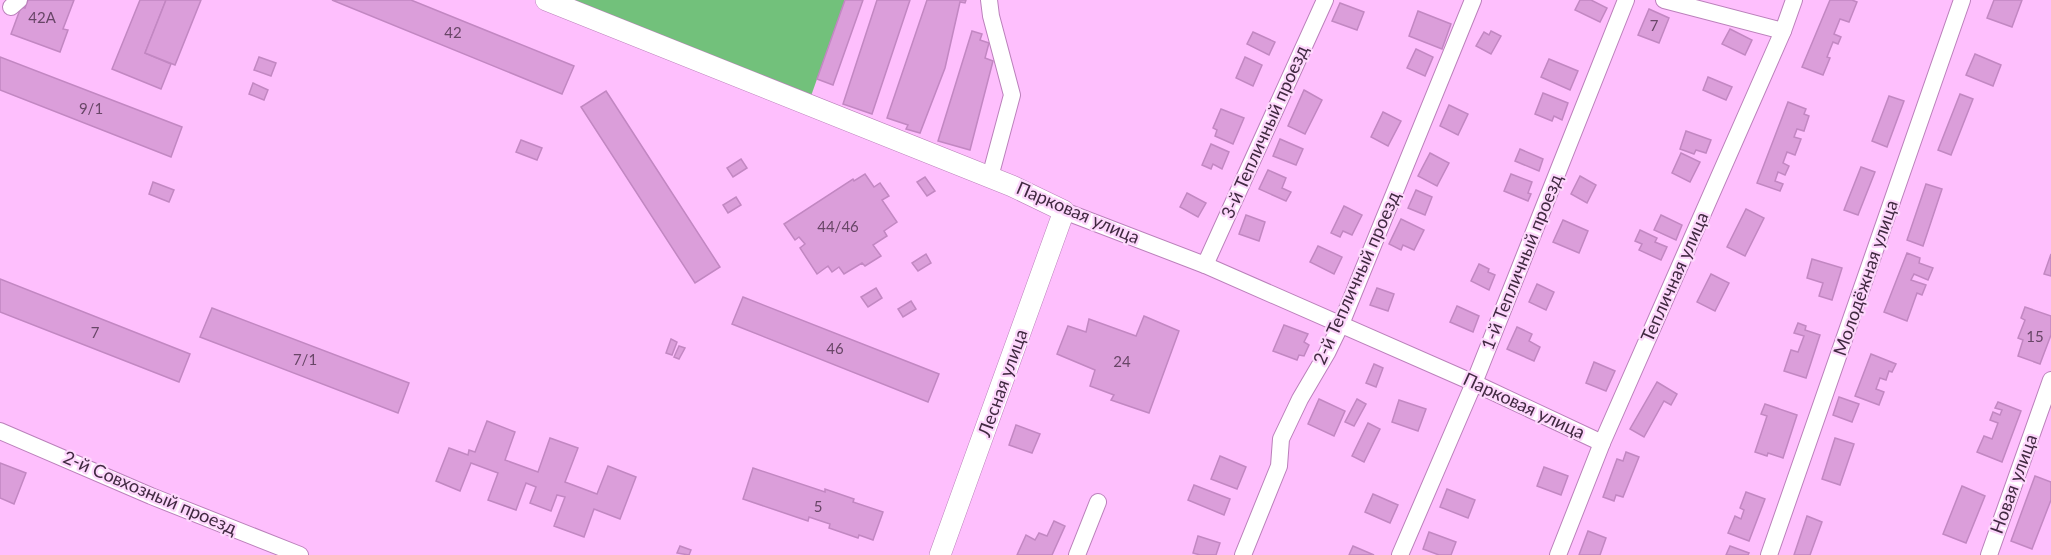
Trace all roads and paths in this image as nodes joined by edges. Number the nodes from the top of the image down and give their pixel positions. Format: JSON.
{"nodes":[{"id":1,"x":546,"y":0,"type":"edge"},
{"id":2,"x":989,"y":0,"type":"edge"},
{"id":3,"x":1325,"y":0,"type":"edge"},
{"id":4,"x":1473,"y":0,"type":"edge"},
{"id":5,"x":1626,"y":0,"type":"edge"},
{"id":6,"x":1664,"y":0,"type":"edge"},
{"id":7,"x":1794,"y":0,"type":"edge"},
{"id":8,"x":1962,"y":0,"type":"edge"},
{"id":9,"x":1783,"y":31,"type":"junction"},
{"id":10,"x":990,"y":177,"type":"junction"},
{"id":11,"x":1064,"y":211,"type":"junction"},
{"id":12,"x":1205,"y":265,"type":"junction"},
{"id":13,"x":1341,"y":324,"type":"junction"},
{"id":14,"x":2051,"y":380,"type":"edge"},
{"id":15,"x":1474,"y":383,"type":"junction"},
{"id":16,"x":0,"y":430,"type":"edge"},
{"id":17,"x":1602,"y":443,"type":"junction"},
{"id":18,"x":1098,"y":502,"type":"dead end"},
{"id":19,"x":300,"y":555,"type":"edge"},
{"id":20,"x":940,"y":555,"type":"edge"},
{"id":21,"x":1077,"y":555,"type":"edge"},
{"id":22,"x":1243,"y":555,"type":"edge"},
{"id":23,"x":1400,"y":555,"type":"edge"},
{"id":24,"x":1558,"y":555,"type":"edge"},
{"id":25,"x":1769,"y":555,"type":"edge"},
{"id":26,"x":1989,"y":555,"type":"edge"}],
"edges":[{"from":1,"to":10,"type":"street","name":"Парковая улица"},
{"from":2,"to":10,"type":"street"},
{"from":3,"to":12,"type":"street","name":"3-й Тепличный проезд"},
{"from":4,"to":13,"type":"street","name":"2-й Тепличный проезд"},
{"from":5,"to":15,"type":"street","name":"1-й Тепличный проезд"},
{"from":6,"to":9,"type":"street"},
{"from":7,"to":9,"type":"street","name":"Тепличная улица"},
{"from":8,"to":25,"type":"street","name":"Молодёжная улица"},
{"from":9,"to":17,"type":"street","name":"Тепличная улица"},
{"from":10,"to":11,"type":"street","name":"Парковая улица"},
{"from":11,"to":12,"type":"street","name":"Парковая улица"},
{"from":11,"to":20,"type":"street","name":"Лесная улица"},
{"from":12,"to":13,"type":"street","name":"Парковая улица"},
{"from":13,"to":15,"type":"street","name":"Парковая улица"},
{"from":13,"to":22,"type":"street","name":"2-й Тепличный проезд"},
{"from":14,"to":26,"type":"street","name":"Новая улица"},
{"from":15,"to":17,"type":"street","name":"Парковая улица"},
{"from":15,"to":23,"type":"street","name":"1-й Тепличный проезд"},
{"from":16,"to":19,"type":"street","name":"2-й Совхозный проезд"},
{"from":17,"to":24,"type":"street","name":"Тепличная улица"},
{"from":18,"to":21,"type":"street"}]}
